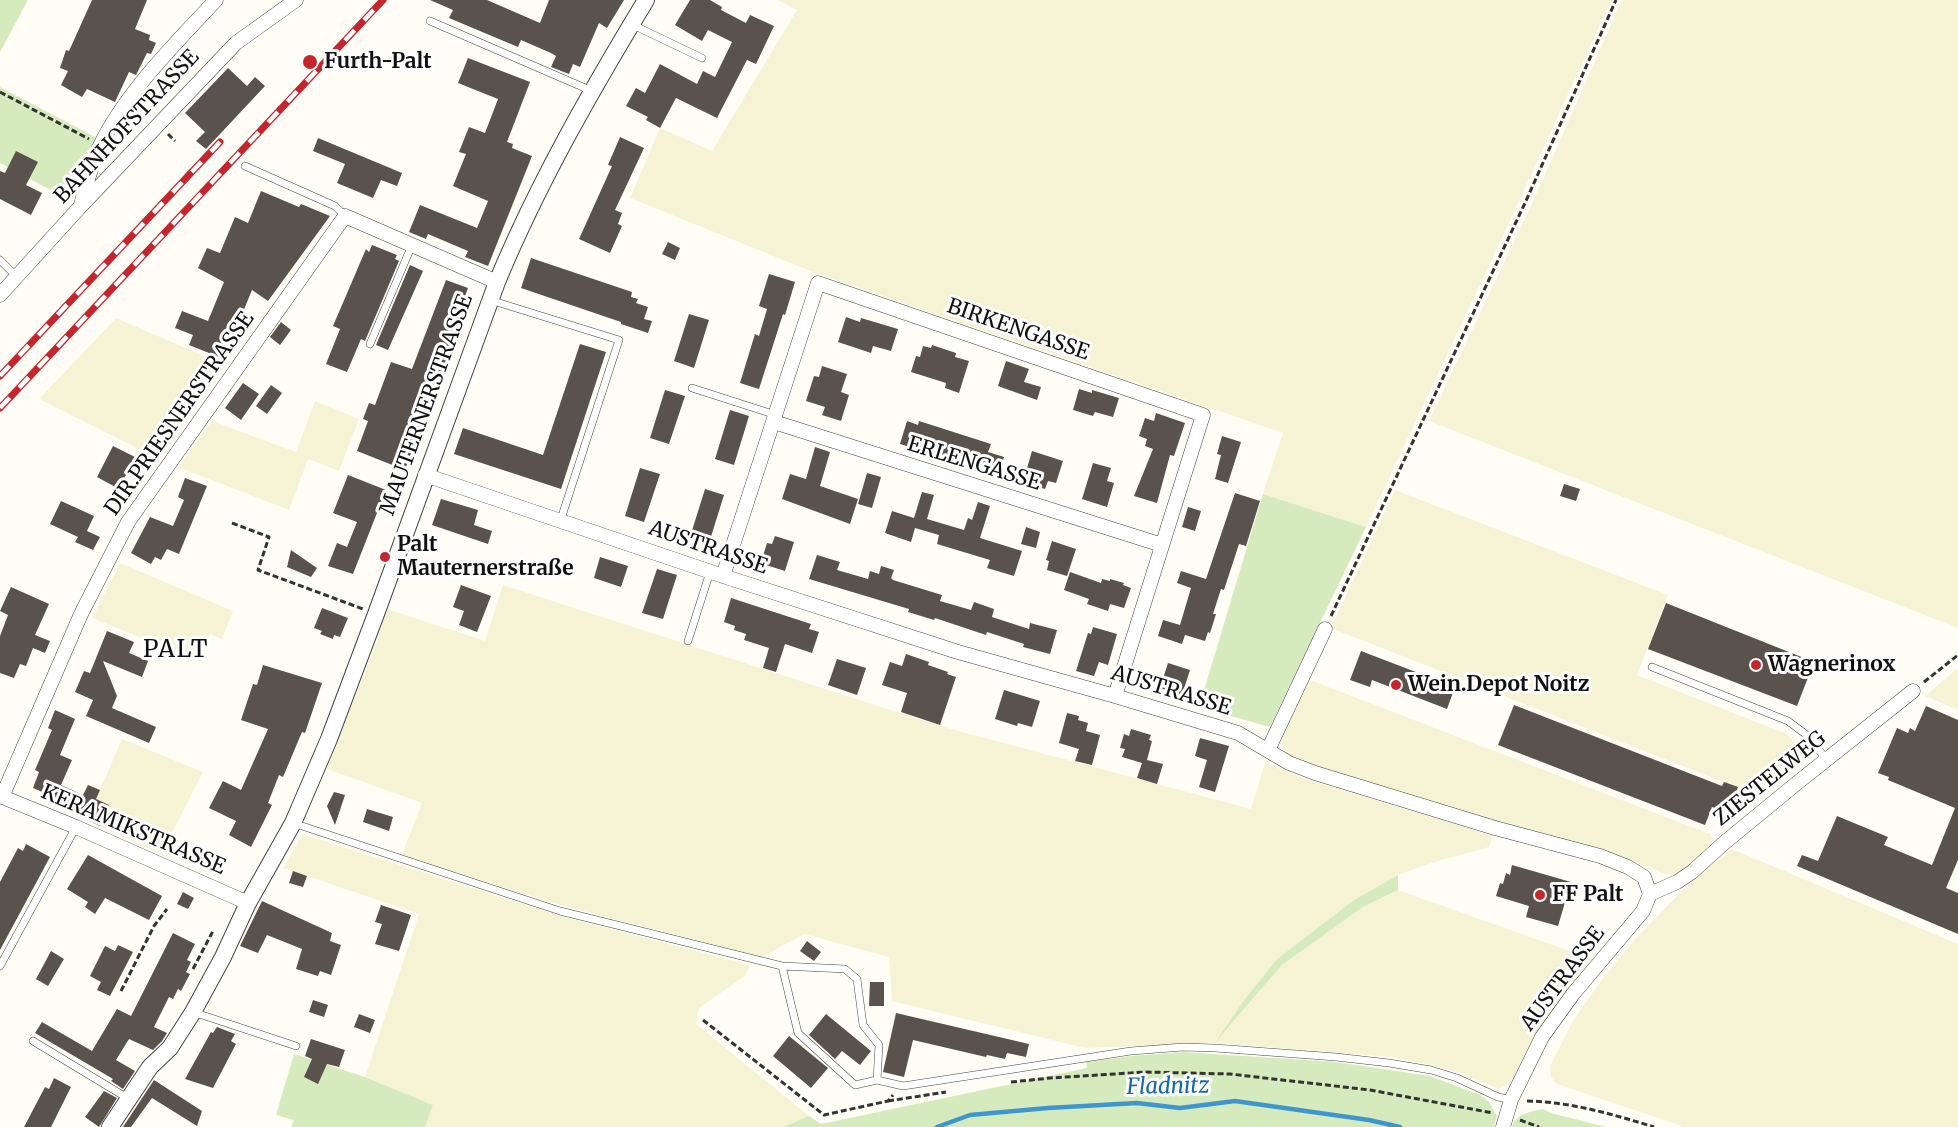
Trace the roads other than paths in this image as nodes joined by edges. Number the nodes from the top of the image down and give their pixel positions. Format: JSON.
{"nodes":[{"id":1,"x":216,"y":0,"type":"edge"},
{"id":2,"x":296,"y":0,"type":"edge"},
{"id":3,"x":645,"y":0,"type":"edge"},
{"id":4,"x":430,"y":21,"type":"dead end"},
{"id":5,"x":631,"y":24,"type":"junction"},
{"id":6,"x":702,"y":58,"type":"dead end"},
{"id":7,"x":592,"y":91,"type":"junction"},
{"id":8,"x":245,"y":166,"type":"dead end"},
{"id":9,"x":80,"y":207,"type":"junction"},
{"id":10,"x":345,"y":216,"type":"junction"},
{"id":11,"x":412,"y":245,"type":"junction"},
{"id":12,"x":0,"y":260,"type":"edge"},
{"id":13,"x":17,"y":277,"type":"junction"},
{"id":14,"x":496,"y":282,"type":"junction"},
{"id":15,"x":0,"y":295,"type":"edge"},
{"id":16,"x":490,"y":300,"type":"junction"},
{"id":17,"x":370,"y":344,"type":"dead end"},
{"id":18,"x":692,"y":388,"type":"dead end"},
{"id":19,"x":775,"y":419,"type":"junction"},
{"id":20,"x":425,"y":475,"type":"junction"},
{"id":21,"x":561,"y":519,"type":"junction"},
{"id":22,"x":1162,"y":545,"type":"junction"},
{"id":23,"x":710,"y":572,"type":"junction"},
{"id":24,"x":723,"y":576,"type":"junction"},
{"id":25,"x":1325,"y":629,"type":"road end"},
{"id":26,"x":688,"y":641,"type":"dead end"},
{"id":27,"x":1652,"y":668,"type":"dead end"},
{"id":28,"x":1913,"y":691,"type":"road end"},
{"id":29,"x":1115,"y":696,"type":"junction"},
{"id":30,"x":1268,"y":750,"type":"junction"},
{"id":31,"x":1826,"y":759,"type":"junction"},
{"id":32,"x":1,"y":797,"type":"edge"},
{"id":33,"x":293,"y":824,"type":"junction"},
{"id":34,"x":76,"y":827,"type":"junction"},
{"id":35,"x":1650,"y":894,"type":"junction"},
{"id":36,"x":248,"y":903,"type":"junction"},
{"id":37,"x":0,"y":966,"type":"edge"},
{"id":38,"x":782,"y":966,"type":"junction"},
{"id":39,"x":193,"y":1012,"type":"junction"},
{"id":40,"x":33,"y":1041,"type":"dead end"},
{"id":41,"x":296,"y":1046,"type":"dead end"},
{"id":42,"x":876,"y":1080,"type":"junction"},
{"id":43,"x":129,"y":1099,"type":"junction"},
{"id":44,"x":1511,"y":1100,"type":"junction"},
{"id":45,"x":1504,"y":1121,"type":"edge"},
{"id":46,"x":110,"y":1127,"type":"edge"}],
"edges":[{"from":1,"to":9,"type":"street"},
{"from":2,"to":9,"type":"street","name":"BAHNHOFSTRASSE"},
{"from":3,"to":5,"type":"street","name":"MAUTERNERSTRASSE"},
{"from":4,"to":7,"type":"lane"},
{"from":5,"to":6,"type":"lane"},
{"from":5,"to":7,"type":"street","name":"MAUTERNERSTRASSE"},
{"from":7,"to":14,"type":"street","name":"MAUTERNERSTRASSE"},
{"from":8,"to":10,"type":"lane"},
{"from":9,"to":13,"type":"street","name":"BAHNHOFSTRASSE"},
{"from":10,"to":11,"type":"street"},
{"from":10,"to":32,"type":"street","name":"DIR.PRIESNERSTRASSE"},
{"from":11,"to":14,"type":"street"},
{"from":11,"to":17,"type":"lane"},
{"from":12,"to":13,"type":"lane"},
{"from":13,"to":15,"type":"street","name":"BAHNHOFSTRASSE"},
{"from":14,"to":16,"type":"street","name":"MAUTERNERSTRASSE"},
{"from":16,"to":20,"type":"street","name":"MAUTERNERSTRASSE"},
{"from":16,"to":21,"type":"lane"},
{"from":18,"to":19,"type":"lane"},
{"from":19,"to":22,"type":"street","name":"ERLENGASSE"},
{"from":19,"to":22,"type":"street","name":"BIRKENGASSE"},
{"from":19,"to":24,"type":"street"},
{"from":20,"to":21,"type":"street","name":"AUSTRASSE"},
{"from":20,"to":33,"type":"street","name":"MAUTERNERSTRASSE"},
{"from":21,"to":23,"type":"street","name":"AUSTRASSE"},
{"from":22,"to":29,"type":"street"},
{"from":23,"to":24,"type":"street","name":"AUSTRASSE"},
{"from":23,"to":26,"type":"lane"},
{"from":24,"to":29,"type":"street","name":"AUSTRASSE"},
{"from":25,"to":30,"type":"street"},
{"from":27,"to":31,"type":"lane"},
{"from":28,"to":31,"type":"street","name":"ZIESTELWEG"},
{"from":29,"to":30,"type":"street","name":"AUSTRASSE"},
{"from":30,"to":35,"type":"street","name":"AUSTRASSE"},
{"from":31,"to":35,"type":"street","name":"ZIESTELWEG"},
{"from":32,"to":34,"type":"street","name":"KERAMIKSTRASSE"},
{"from":33,"to":36,"type":"street","name":"MAUTERNERSTRASSE"},
{"from":33,"to":38,"type":"lane"},
{"from":34,"to":36,"type":"street","name":"KERAMIKSTRASSE"},
{"from":34,"to":37,"type":"lane"},
{"from":35,"to":44,"type":"street","name":"AUSTRASSE"},
{"from":36,"to":39,"type":"street","name":"MAUTERNERSTRASSE"},
{"from":38,"to":42,"type":"lane"},
{"from":38,"to":42,"type":"lane"},
{"from":39,"to":41,"type":"lane"},
{"from":39,"to":43,"type":"street","name":"MAUTERNERSTRASSE"},
{"from":40,"to":43,"type":"lane"},
{"from":42,"to":44,"type":"lane"},
{"from":43,"to":46,"type":"street","name":"MAUTERNERSTRASSE"},
{"from":44,"to":45,"type":"street","name":"AUSTRASSE"}]}
